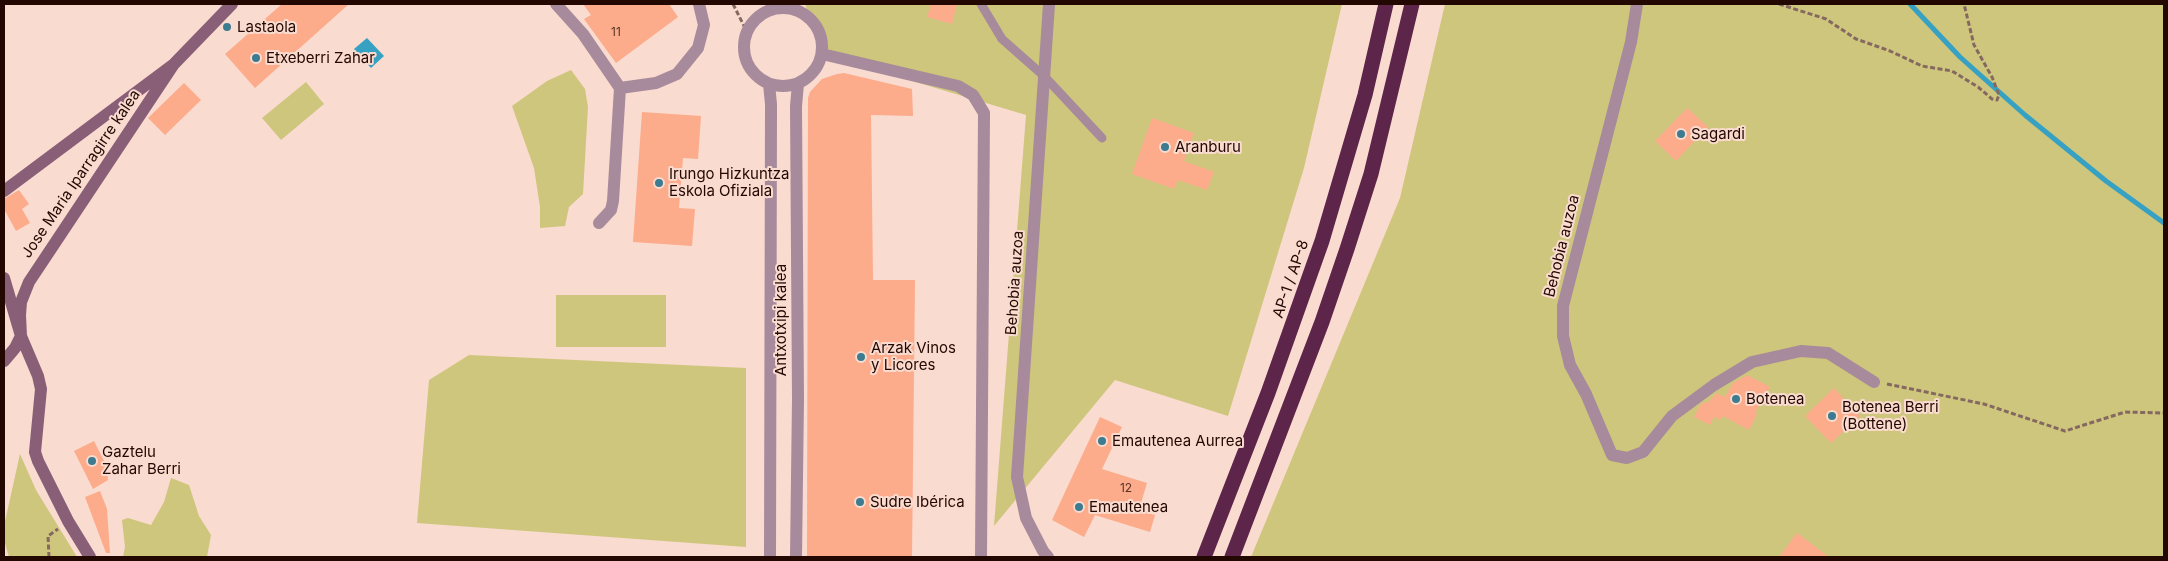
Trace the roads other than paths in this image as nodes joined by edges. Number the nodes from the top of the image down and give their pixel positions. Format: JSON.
{"nodes":[{"id":1,"x":232,"y":4,"type":"edge"},
{"id":2,"x":556,"y":4,"type":"edge"},
{"id":3,"x":699,"y":4,"type":"edge"},
{"id":4,"x":981,"y":4,"type":"edge"},
{"id":5,"x":1050,"y":4,"type":"edge"},
{"id":6,"x":1382,"y":4,"type":"edge"},
{"id":7,"x":1386,"y":4,"type":"edge"},
{"id":8,"x":1412,"y":4,"type":"edge"},
{"id":9,"x":1419,"y":4,"type":"edge"},
{"id":10,"x":1637,"y":4,"type":"edge"},
{"id":11,"x":766,"y":8,"type":"edge"},
{"id":12,"x":800,"y":8,"type":"edge"},
{"id":13,"x":1383,"y":21,"type":"junction"},
{"id":14,"x":1403,"y":46,"type":"junction"},
{"id":15,"x":822,"y":54,"type":"junction"},
{"id":16,"x":174,"y":64,"type":"junction"},
{"id":17,"x":1045,"y":77,"type":"junction"},
{"id":18,"x":769,"y":84,"type":"junction"},
{"id":19,"x":798,"y":84,"type":"junction"},
{"id":20,"x":620,"y":88,"type":"junction"},
{"id":21,"x":1102,"y":138,"type":"dead end"},
{"id":22,"x":4,"y":191,"type":"edge"},
{"id":23,"x":599,"y":223,"type":"dead end"},
{"id":24,"x":4,"y":278,"type":"edge"},
{"id":25,"x":21,"y":336,"type":"junction"},
{"id":26,"x":4,"y":361,"type":"edge"},
{"id":27,"x":1874,"y":382,"type":"road end"},
{"id":28,"x":90,"y":557,"type":"edge"},
{"id":29,"x":770,"y":557,"type":"edge"},
{"id":30,"x":796,"y":557,"type":"edge"},
{"id":31,"x":981,"y":557,"type":"edge"},
{"id":32,"x":1048,"y":557,"type":"edge"},
{"id":33,"x":1204,"y":557,"type":"edge"},
{"id":34,"x":1232,"y":557,"type":"edge"}],
"edges":[{"from":1,"to":16,"type":"street"},
{"from":2,"to":20,"type":"street"},
{"from":3,"to":20,"type":"street"},
{"from":4,"to":17,"type":"lane"},
{"from":5,"to":17,"type":"street","name":"Behobia auzoa"},
{"from":6,"to":13,"type":"highway"},
{"from":7,"to":13,"type":"highway","name":"AP-1 / AP-8"},
{"from":8,"to":14,"type":"highway"},
{"from":9,"to":14,"type":"highway"},
{"from":10,"to":27,"type":"street","name":"Behobia auzoa"},
{"from":11,"to":12,"type":"street"},
{"from":11,"to":18,"type":"street"},
{"from":12,"to":15,"type":"street"},
{"from":13,"to":33,"type":"highway","name":"AP-1 / AP-8"},
{"from":14,"to":34,"type":"highway"},
{"from":15,"to":19,"type":"street"},
{"from":15,"to":31,"type":"street"},
{"from":16,"to":22,"type":"street"},
{"from":16,"to":25,"type":"street","name":"Jose Maria Iparragirre kalea"},
{"from":17,"to":21,"type":"lane"},
{"from":17,"to":32,"type":"street","name":"Behobia auzoa"},
{"from":18,"to":19,"type":"street"},
{"from":18,"to":29,"type":"street","name":"Antxotxipi kalea"},
{"from":19,"to":30,"type":"street","name":"Antxotxipi kalea"},
{"from":20,"to":23,"type":"street"},
{"from":24,"to":25,"type":"street"},
{"from":25,"to":26,"type":"street"},
{"from":25,"to":28,"type":"street"}]}
